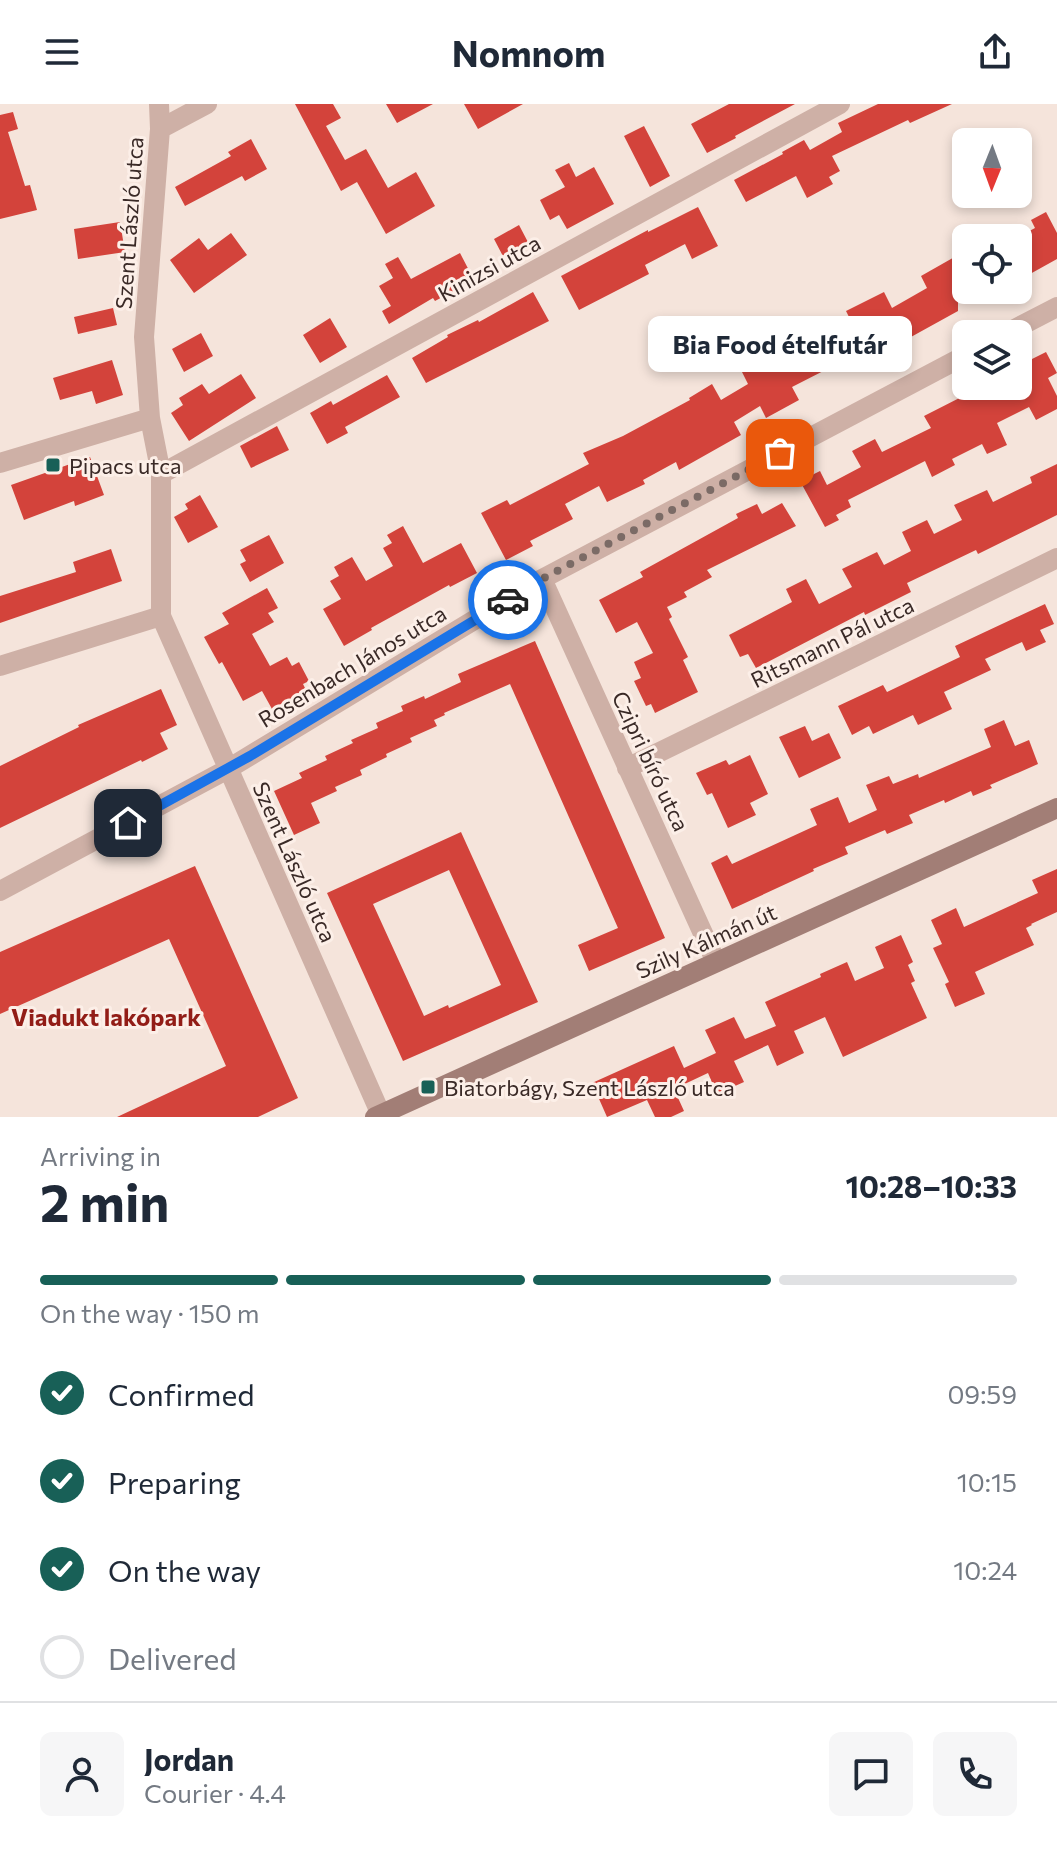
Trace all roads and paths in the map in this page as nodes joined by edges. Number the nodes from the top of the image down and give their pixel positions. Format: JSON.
{"nodes":[{"id":1,"x":159,"y":104,"type":"edge"},
{"id":2,"x":207,"y":104,"type":"edge"},
{"id":3,"x":840,"y":104,"type":"edge"},
{"id":4,"x":160,"y":129,"type":"junction"},
{"id":5,"x":1057,"y":307,"type":"edge"},
{"id":6,"x":1032,"y":320,"type":"edge"},
{"id":7,"x":952,"y":362,"type":"edge"},
{"id":8,"x":150,"y":418,"type":"junction"},
{"id":9,"x":0,"y":463,"type":"edge"},
{"id":10,"x":161,"y":474,"type":"junction"},
{"id":11,"x":1057,"y":558,"type":"edge"},
{"id":12,"x":542,"y":579,"type":"junction"},
{"id":13,"x":161,"y":616,"type":"junction"},
{"id":14,"x":0,"y":666,"type":"edge"},
{"id":15,"x":627,"y":768,"type":"junction"},
{"id":16,"x":228,"y":769,"type":"junction"},
{"id":17,"x":1057,"y":808,"type":"edge"},
{"id":18,"x":0,"y":891,"type":"edge"},
{"id":19,"x":716,"y":962,"type":"junction"},
{"id":20,"x":379,"y":1116,"type":"edge"}],
"edges":[{"from":1,"to":4,"type":"street","name":"Szent László utca"},
{"from":2,"to":4,"type":"street"},
{"from":3,"to":10,"type":"street","name":"Kinizsi utca"},
{"from":4,"to":8,"type":"street","name":"Szent László utca"},
{"from":5,"to":6,"type":"street"},
{"from":7,"to":12,"type":"street","name":"Rosenbach János utca"},
{"from":8,"to":9,"type":"street"},
{"from":8,"to":10,"type":"street","name":"Szent László utca"},
{"from":10,"to":13,"type":"street","name":"Szent László utca"},
{"from":11,"to":15,"type":"street","name":"Ritsmann Pál utca"},
{"from":12,"to":15,"type":"street","name":"Czipri bíró utca"},
{"from":12,"to":16,"type":"street","name":"Rosenbach János utca"},
{"from":13,"to":14,"type":"street"},
{"from":13,"to":16,"type":"street","name":"Szent László utca"},
{"from":15,"to":19,"type":"street","name":"Czipri bíró utca"},
{"from":16,"to":18,"type":"street","name":"Rosenbach János utca"},
{"from":16,"to":20,"type":"street","name":"Szent László utca"},
{"from":17,"to":19,"type":"street","name":"Szily Kálmán út"},
{"from":19,"to":20,"type":"street","name":"Szily Kálmán út"}]}
